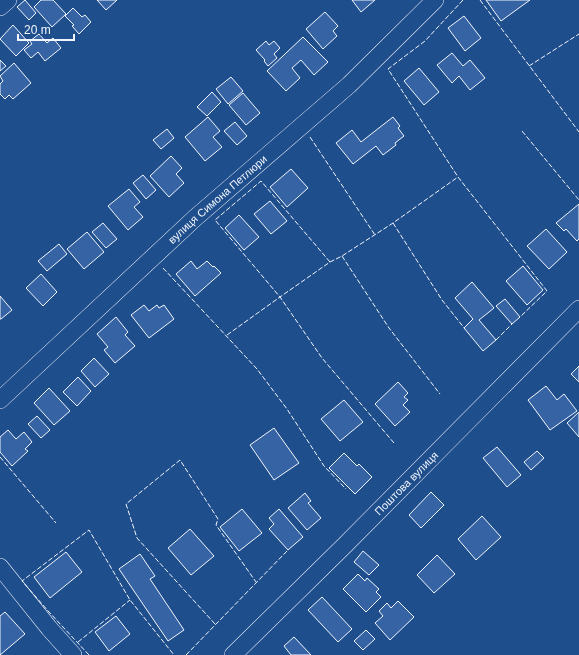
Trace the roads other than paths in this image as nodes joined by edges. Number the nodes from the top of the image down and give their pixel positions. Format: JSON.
{"nodes":[{"id":1,"x":8,"y":0,"type":"edge"},
{"id":2,"x":435,"y":0,"type":"edge"},
{"id":3,"x":0,"y":7,"type":"edge"},
{"id":4,"x":579,"y":309,"type":"edge"},
{"id":5,"x":0,"y":400,"type":"edge"},
{"id":6,"x":0,"y":567,"type":"edge"},
{"id":7,"x":73,"y":655,"type":"edge"},
{"id":8,"x":233,"y":655,"type":"edge"}],
"edges":[{"from":1,"to":3,"type":"street"},
{"from":2,"to":5,"type":"street","name":"вулиця Симона Петлюри"},
{"from":4,"to":8,"type":"street","name":"Поштова вулиця"},
{"from":6,"to":7,"type":"street"}]}
